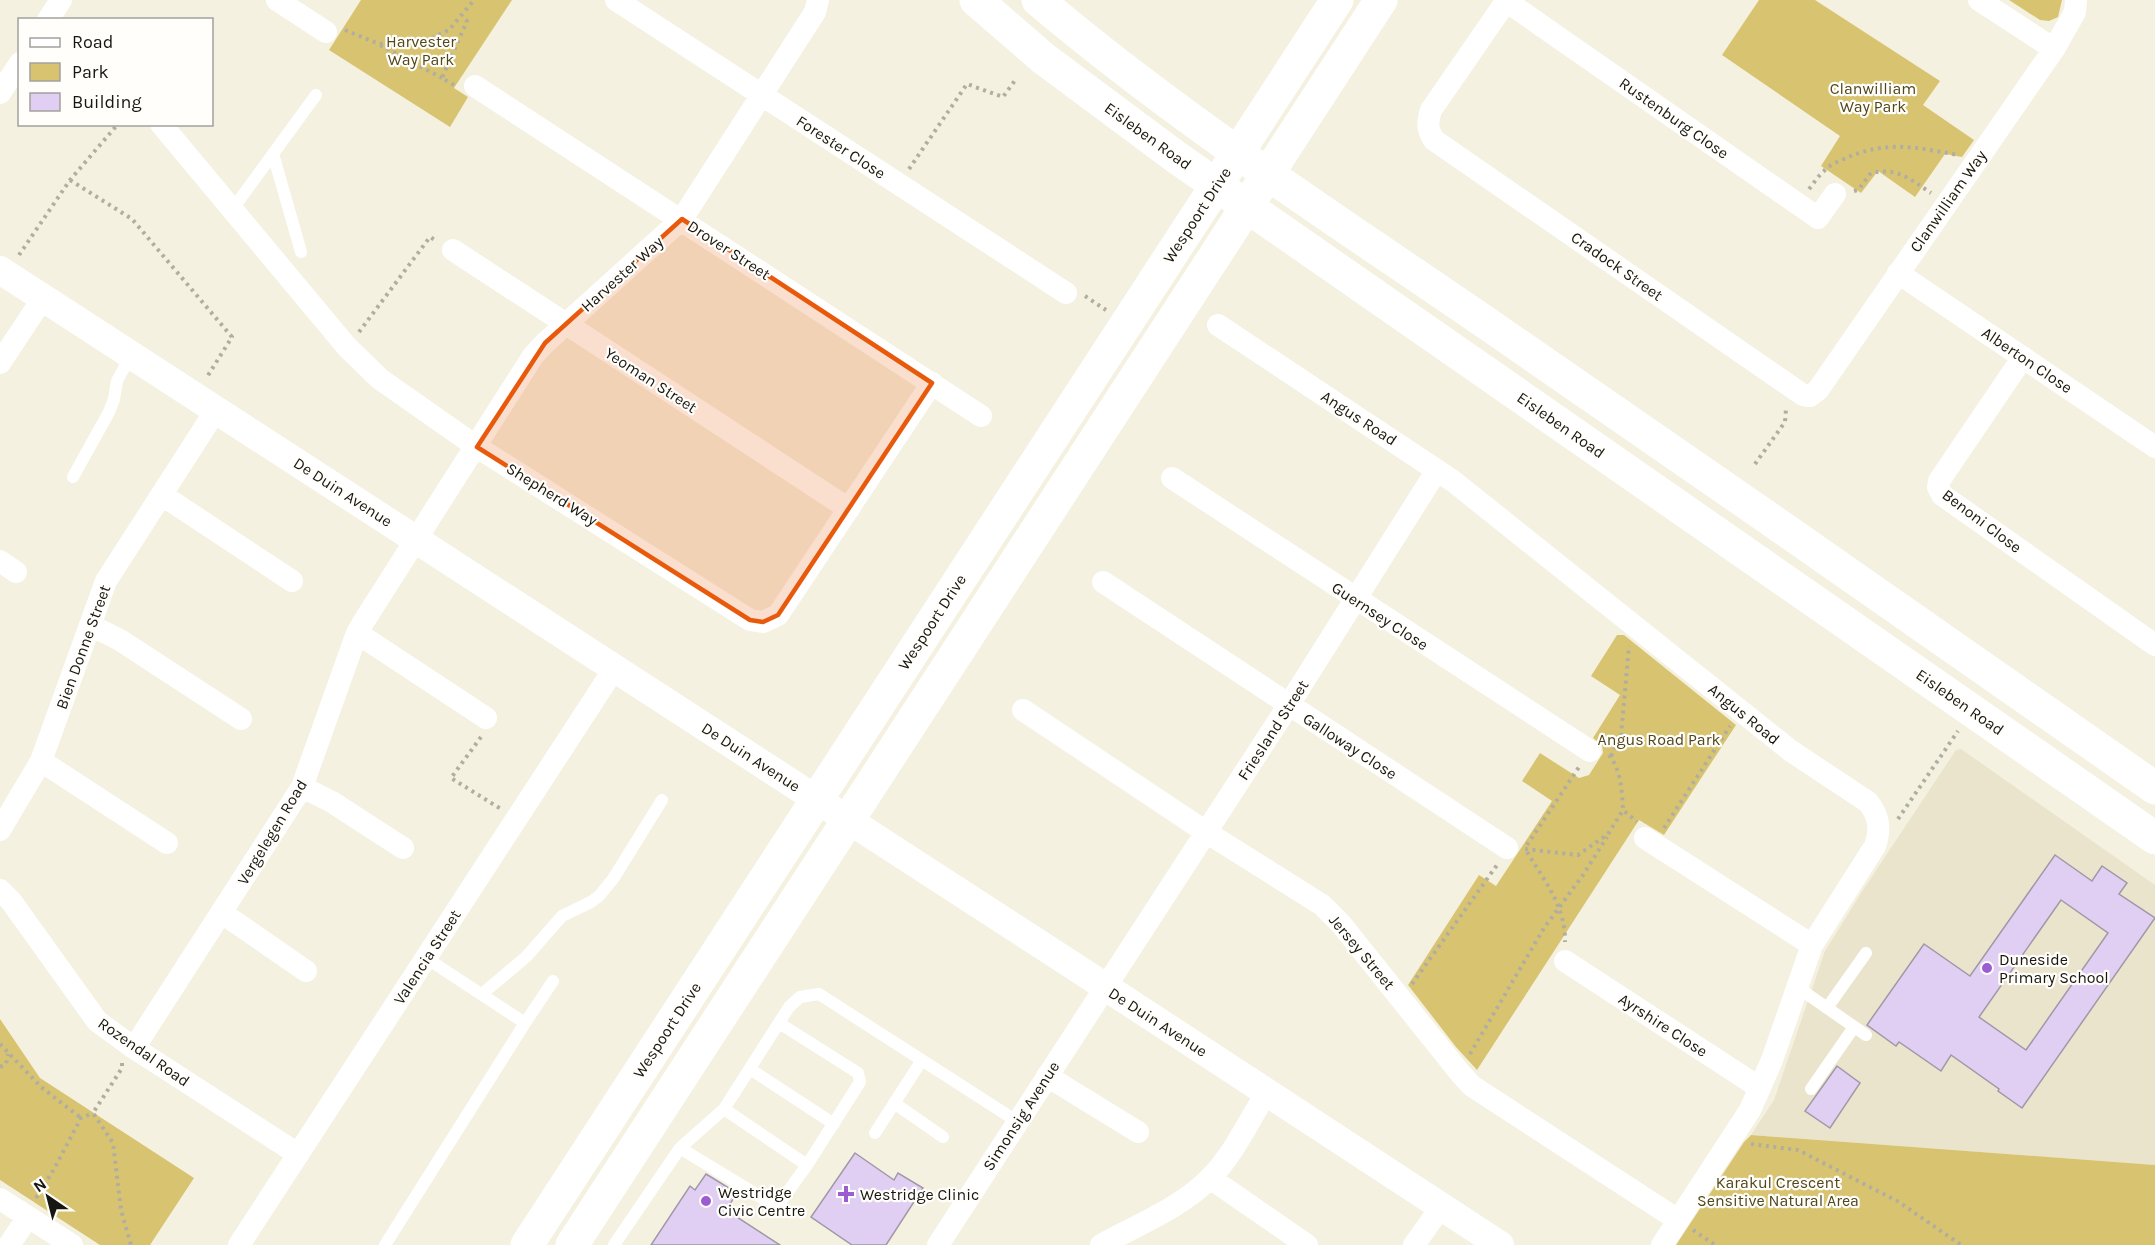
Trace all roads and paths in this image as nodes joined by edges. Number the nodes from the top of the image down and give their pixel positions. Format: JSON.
{"nodes":[{"id":1,"x":61,"y":0,"type":"edge"},
{"id":2,"x":277,"y":0,"type":"edge"},
{"id":3,"x":474,"y":0,"type":"edge"},
{"id":4,"x":616,"y":0,"type":"edge"},
{"id":5,"x":818,"y":0,"type":"edge"},
{"id":6,"x":976,"y":0,"type":"edge"},
{"id":7,"x":1038,"y":0,"type":"edge"},
{"id":8,"x":1337,"y":0,"type":"edge"},
{"id":9,"x":1380,"y":0,"type":"edge"},
{"id":10,"x":1979,"y":0,"type":"edge"},
{"id":11,"x":2076,"y":0,"type":"edge"},
{"id":12,"x":1506,"y":1,"type":"edge"},
{"id":13,"x":49,"y":18,"type":"edge"},
{"id":14,"x":462,"y":18,"type":"junction"},
{"id":15,"x":326,"y":32,"type":"joint"},
{"id":16,"x":379,"y":45,"type":"junction"},
{"id":17,"x":2054,"y":49,"type":"junction"},
{"id":18,"x":18,"y":66,"type":"edge"},
{"id":19,"x":442,"y":78,"type":"junction"},
{"id":20,"x":1016,"y":79,"type":"dead end"},
{"id":21,"x":476,"y":86,"type":"joint"},
{"id":22,"x":0,"y":93,"type":"edge"},
{"id":23,"x":316,"y":95,"type":"dead end"},
{"id":24,"x":763,"y":96,"type":"junction"},
{"id":25,"x":116,"y":126,"type":"edge"},
{"id":26,"x":163,"y":126,"type":"edge"},
{"id":27,"x":1238,"y":153,"type":"junction"},
{"id":28,"x":273,"y":154,"type":"junction"},
{"id":29,"x":1965,"y":156,"type":"dead end"},
{"id":30,"x":1823,"y":171,"type":"dead end"},
{"id":31,"x":1268,"y":173,"type":"junction"},
{"id":32,"x":70,"y":180,"type":"junction"},
{"id":33,"x":898,"y":184,"type":"junction"},
{"id":34,"x":1217,"y":186,"type":"junction"},
{"id":35,"x":1835,"y":194,"type":"joint"},
{"id":36,"x":1946,"y":204,"type":"junction"},
{"id":37,"x":1247,"y":207,"type":"junction"},
{"id":38,"x":232,"y":210,"type":"junction"},
{"id":39,"x":682,"y":219,"type":"junction"},
{"id":40,"x":453,"y":250,"type":"joint"},
{"id":41,"x":301,"y":252,"type":"dead end"},
{"id":42,"x":9,"y":263,"type":"edge"},
{"id":43,"x":1898,"y":273,"type":"junction"},
{"id":44,"x":1071,"y":292,"type":"joint"},
{"id":45,"x":43,"y":298,"type":"junction"},
{"id":46,"x":1107,"y":310,"type":"dead end"},
{"id":47,"x":566,"y":324,"type":"junction"},
{"id":48,"x":1218,"y":325,"type":"dead end"},
{"id":49,"x":347,"y":346,"type":"junction"},
{"id":50,"x":131,"y":355,"type":"junction"},
{"id":51,"x":2023,"y":357,"type":"junction"},
{"id":52,"x":0,"y":363,"type":"edge"},
{"id":53,"x":206,"y":378,"type":"dead end"},
{"id":54,"x":932,"y":383,"type":"junction"},
{"id":55,"x":1810,"y":396,"type":"joint"},
{"id":56,"x":1785,"y":403,"type":"dead end"},
{"id":57,"x":216,"y":410,"type":"junction"},
{"id":58,"x":981,"y":416,"type":"dead end"},
{"id":59,"x":477,"y":447,"type":"junction"},
{"id":60,"x":2155,"y":447,"type":"edge"},
{"id":61,"x":1755,"y":464,"type":"dead end"},
{"id":62,"x":1437,"y":470,"type":"junction"},
{"id":63,"x":73,"y":477,"type":"dead end"},
{"id":64,"x":1172,"y":478,"type":"dead end"},
{"id":65,"x":162,"y":495,"type":"junction"},
{"id":66,"x":849,"y":509,"type":"junction"},
{"id":67,"x":416,"y":540,"type":"junction"},
{"id":68,"x":292,"y":581,"type":"dead end"},
{"id":69,"x":1103,"y":582,"type":"dead end"},
{"id":70,"x":1356,"y":600,"type":"junction"},
{"id":71,"x":90,"y":625,"type":"junction"},
{"id":72,"x":1638,"y":629,"type":"junction"},
{"id":73,"x":357,"y":633,"type":"junction"},
{"id":74,"x":2155,"y":645,"type":"edge"},
{"id":75,"x":614,"y":669,"type":"junction"},
{"id":76,"x":1288,"y":706,"type":"junction"},
{"id":77,"x":1023,"y":710,"type":"dead end"},
{"id":78,"x":1743,"y":713,"type":"junction"},
{"id":79,"x":242,"y":718,"type":"dead end"},
{"id":80,"x":486,"y":718,"type":"joint"},
{"id":81,"x":1960,"y":727,"type":"dead end"},
{"id":82,"x":1600,"y":754,"type":"junction"},
{"id":83,"x":41,"y":761,"type":"junction"},
{"id":84,"x":302,"y":787,"type":"junction"},
{"id":85,"x":2155,"y":788,"type":"edge"},
{"id":86,"x":662,"y":800,"type":"dead end"},
{"id":87,"x":817,"y":800,"type":"junction"},
{"id":88,"x":1623,"y":810,"type":"junction"},
{"id":89,"x":516,"y":819,"type":"junction"},
{"id":90,"x":848,"y":820,"type":"junction"},
{"id":91,"x":1893,"y":827,"type":"dead end"},
{"id":92,"x":0,"y":830,"type":"edge"},
{"id":93,"x":1206,"y":832,"type":"junction"},
{"id":94,"x":1608,"y":834,"type":"junction"},
{"id":95,"x":2155,"y":838,"type":"edge"},
{"id":96,"x":1649,"y":841,"type":"junction"},
{"id":97,"x":167,"y":843,"type":"dead end"},
{"id":98,"x":403,"y":848,"type":"dead end"},
{"id":99,"x":1516,"y":849,"type":"junction"},
{"id":100,"x":0,"y":890,"type":"edge"},
{"id":101,"x":1559,"y":905,"type":"junction"},
{"id":102,"x":222,"y":913,"type":"junction"},
{"id":103,"x":1812,"y":945,"type":"junction"},
{"id":104,"x":1866,"y":953,"type":"dead end"},
{"id":105,"x":426,"y":958,"type":"junction"},
{"id":106,"x":1565,"y":961,"type":"joint"},
{"id":107,"x":306,"y":971,"type":"dead end"},
{"id":108,"x":553,"y":981,"type":"dead end"},
{"id":109,"x":1105,"y":987,"type":"junction"},
{"id":110,"x":1797,"y":987,"type":"junction"},
{"id":111,"x":482,"y":994,"type":"junction"},
{"id":112,"x":1399,"y":997,"type":"junction"},
{"id":113,"x":1827,"y":1008,"type":"junction"},
{"id":114,"x":525,"y":1023,"type":"junction"},
{"id":115,"x":779,"y":1023,"type":"junction"},
{"id":116,"x":1854,"y":1027,"type":"junction"},
{"id":117,"x":1866,"y":1035,"type":"dead end"},
{"id":118,"x":0,"y":1044,"type":"edge"},
{"id":119,"x":134,"y":1048,"type":"junction"},
{"id":120,"x":8,"y":1054,"type":"junction"},
{"id":121,"x":922,"y":1060,"type":"junction"},
{"id":122,"x":0,"y":1067,"type":"edge"},
{"id":123,"x":750,"y":1069,"type":"junction"},
{"id":124,"x":1460,"y":1073,"type":"junction"},
{"id":125,"x":1047,"y":1076,"type":"junction"},
{"id":126,"x":1760,"y":1088,"type":"junction"},
{"id":127,"x":1811,"y":1089,"type":"dead end"},
{"id":128,"x":1267,"y":1092,"type":"junction"},
{"id":129,"x":894,"y":1103,"type":"junction"},
{"id":130,"x":724,"y":1109,"type":"junction"},
{"id":131,"x":93,"y":1113,"type":"junction"},
{"id":132,"x":81,"y":1118,"type":"junction"},
{"id":133,"x":1018,"y":1122,"type":"junction"},
{"id":134,"x":834,"y":1124,"type":"junction"},
{"id":135,"x":1736,"y":1131,"type":"junction"},
{"id":136,"x":1138,"y":1132,"type":"dead end"},
{"id":137,"x":874,"y":1133,"type":"dead end"},
{"id":138,"x":943,"y":1137,"type":"dead end"},
{"id":139,"x":680,"y":1148,"type":"junction"},
{"id":140,"x":298,"y":1154,"type":"junction"},
{"id":141,"x":807,"y":1165,"type":"junction"},
{"id":142,"x":1210,"y":1178,"type":"junction"},
{"id":143,"x":0,"y":1199,"type":"edge"},
{"id":144,"x":1441,"y":1207,"type":"junction"},
{"id":145,"x":28,"y":1217,"type":"junction"},
{"id":146,"x":1678,"y":1220,"type":"junction"},
{"id":147,"x":9,"y":1245,"type":"edge"},
{"id":148,"x":72,"y":1245,"type":"edge"},
{"id":149,"x":131,"y":1245,"type":"edge"},
{"id":150,"x":239,"y":1245,"type":"edge"},
{"id":151,"x":385,"y":1245,"type":"edge"},
{"id":152,"x":527,"y":1245,"type":"edge"},
{"id":153,"x":572,"y":1245,"type":"edge"},
{"id":154,"x":614,"y":1245,"type":"edge"},
{"id":155,"x":938,"y":1245,"type":"edge"},
{"id":156,"x":1101,"y":1245,"type":"edge"},
{"id":157,"x":1307,"y":1245,"type":"edge"},
{"id":158,"x":1414,"y":1245,"type":"edge"},
{"id":159,"x":1500,"y":1245,"type":"edge"},
{"id":160,"x":1662,"y":1245,"type":"edge"},
{"id":161,"x":1961,"y":1245,"type":"edge"}],
"edges":[{"from":1,"to":13,"type":"street"},
{"from":2,"to":15,"type":"street"},
{"from":3,"to":14,"type":"path"},
{"from":4,"to":24,"type":"street","name":"Forester Close"},
{"from":5,"to":24,"type":"street","name":"Harvester Way"},
{"from":6,"to":34,"type":"main road","name":"Eisleben Road"},
{"from":7,"to":27,"type":"main road"},
{"from":8,"to":27,"type":"main road","name":"Wespoort Drive"},
{"from":9,"to":31,"type":"main road"},
{"from":10,"to":17,"type":"street"},
{"from":11,"to":17,"type":"street","name":"Clanwilliam Way"},
{"from":12,"to":35,"type":"street","name":"Rustenburg Close"},
{"from":12,"to":55,"type":"street","name":"Cradock Street"},
{"from":14,"to":16,"type":"path"},
{"from":14,"to":19,"type":"path"},
{"from":15,"to":16,"type":"path"},
{"from":16,"to":19,"type":"path"},
{"from":17,"to":36,"type":"street","name":"Clanwilliam Way"},
{"from":18,"to":22,"type":"street"},
{"from":19,"to":21,"type":"path"},
{"from":20,"to":33,"type":"path"},
{"from":21,"to":39,"type":"street","name":"Drover Street"},
{"from":23,"to":28,"type":"lane"},
{"from":24,"to":33,"type":"street","name":"Forester Close"},
{"from":24,"to":39,"type":"street","name":"Harvester Way"},
{"from":25,"to":32,"type":"path"},
{"from":26,"to":38,"type":"street","name":"Shepherd Way"},
{"from":27,"to":31,"type":"main road"},
{"from":27,"to":34,"type":"main road","name":"Wespoort Drive"},
{"from":28,"to":38,"type":"lane"},
{"from":28,"to":41,"type":"lane"},
{"from":29,"to":30,"type":"path"},
{"from":31,"to":37,"type":"main road"},
{"from":31,"to":85,"type":"main road"},
{"from":32,"to":42,"type":"path"},
{"from":32,"to":53,"type":"path"},
{"from":33,"to":44,"type":"street","name":"Forester Close"},
{"from":34,"to":37,"type":"main road","name":"Eisleben Road"},
{"from":34,"to":87,"type":"main road","name":"Wespoort Drive"},
{"from":35,"to":36,"type":"path"},
{"from":36,"to":43,"type":"street","name":"Clanwilliam Way"},
{"from":37,"to":90,"type":"main road"},
{"from":37,"to":95,"type":"main road","name":"Eisleben Road"},
{"from":38,"to":49,"type":"street","name":"Shepherd Way"},
{"from":39,"to":47,"type":"street","name":"Harvester Way"},
{"from":39,"to":54,"type":"street","name":"Drover Street"},
{"from":40,"to":47,"type":"street","name":"Yeoman Street"},
{"from":40,"to":49,"type":"path"},
{"from":42,"to":45,"type":"street","name":"De Duin Avenue"},
{"from":43,"to":51,"type":"street","name":"Alberton Close"},
{"from":43,"to":55,"type":"street","name":"Clanwilliam Way"},
{"from":44,"to":46,"type":"path"},
{"from":45,"to":50,"type":"street","name":"De Duin Avenue"},
{"from":45,"to":52,"type":"street"},
{"from":47,"to":59,"type":"street","name":"Harvester Way"},
{"from":47,"to":66,"type":"street","name":"Yeoman Street"},
{"from":48,"to":62,"type":"street","name":"Angus Road"},
{"from":49,"to":59,"type":"street","name":"Shepherd Way"},
{"from":50,"to":57,"type":"street","name":"De Duin Avenue"},
{"from":50,"to":63,"type":"lane"},
{"from":51,"to":60,"type":"street","name":"Alberton Close"},
{"from":51,"to":74,"type":"street","name":"Benoni Close"},
{"from":54,"to":58,"type":"street","name":"Drover Street"},
{"from":54,"to":66,"type":"street","name":"Shepherd Way"},
{"from":56,"to":61,"type":"path"},
{"from":57,"to":65,"type":"street","name":"Bien Donne Street"},
{"from":57,"to":67,"type":"street","name":"De Duin Avenue"},
{"from":59,"to":66,"type":"street","name":"Shepherd Way"},
{"from":59,"to":67,"type":"street","name":"Harvester Way"},
{"from":62,"to":70,"type":"street","name":"Friesland Street"},
{"from":62,"to":72,"type":"street","name":"Angus Road"},
{"from":64,"to":70,"type":"street","name":"Guernsey Close"},
{"from":65,"to":68,"type":"street"},
{"from":65,"to":71,"type":"street","name":"Bien Donne Street"},
{"from":67,"to":73,"type":"street","name":"Vergelegen Road"},
{"from":67,"to":75,"type":"street","name":"De Duin Avenue"},
{"from":69,"to":76,"type":"street","name":"Galloway Close"},
{"from":70,"to":76,"type":"street","name":"Friesland Street"},
{"from":70,"to":82,"type":"street","name":"Guernsey Close"},
{"from":71,"to":79,"type":"street"},
{"from":71,"to":83,"type":"street","name":"Bien Donne Street"},
{"from":72,"to":78,"type":"street","name":"Angus Road"},
{"from":72,"to":82,"type":"path"},
{"from":73,"to":80,"type":"street"},
{"from":73,"to":84,"type":"street","name":"Vergelegen Road"},
{"from":75,"to":87,"type":"street","name":"De Duin Avenue"},
{"from":75,"to":89,"type":"street","name":"Valencia Street"},
{"from":76,"to":93,"type":"street","name":"Friesland Street"},
{"from":76,"to":99,"type":"street","name":"Galloway Close"},
{"from":77,"to":93,"type":"street","name":"Jersey Street"},
{"from":78,"to":96,"type":"path"},
{"from":78,"to":103,"type":"street","name":"Angus Road"},
{"from":80,"to":89,"type":"path"},
{"from":81,"to":91,"type":"path"},
{"from":82,"to":88,"type":"path"},
{"from":82,"to":99,"type":"path"},
{"from":83,"to":92,"type":"street","name":"Bien Donne Street"},
{"from":83,"to":97,"type":"street"},
{"from":84,"to":98,"type":"street"},
{"from":84,"to":102,"type":"street","name":"Vergelegen Road"},
{"from":86,"to":111,"type":"lane"},
{"from":87,"to":90,"type":"street","name":"De Duin Avenue"},
{"from":87,"to":152,"type":"main road","name":"Wespoort Drive"},
{"from":88,"to":94,"type":"path"},
{"from":88,"to":96,"type":"path"},
{"from":89,"to":105,"type":"street","name":"Valencia Street"},
{"from":90,"to":109,"type":"street","name":"De Duin Avenue"},
{"from":90,"to":153,"type":"main road"},
{"from":93,"to":109,"type":"street","name":"Friesland Street"},
{"from":93,"to":112,"type":"street","name":"Jersey Street"},
{"from":94,"to":99,"type":"path"},
{"from":94,"to":101,"type":"path"},
{"from":96,"to":103,"type":"street"},
{"from":99,"to":101,"type":"path"},
{"from":99,"to":112,"type":"path"},
{"from":100,"to":119,"type":"street","name":"Rozendal Road"},
{"from":101,"to":106,"type":"path"},
{"from":101,"to":124,"type":"path"},
{"from":102,"to":107,"type":"street"},
{"from":102,"to":119,"type":"street","name":"Vergelegen Road"},
{"from":103,"to":110,"type":"street","name":"Angus Road"},
{"from":104,"to":113,"type":"lane"},
{"from":105,"to":111,"type":"lane"},
{"from":105,"to":140,"type":"street","name":"Valencia Street"},
{"from":106,"to":126,"type":"street","name":"Ayrshire Close"},
{"from":108,"to":114,"type":"lane"},
{"from":109,"to":125,"type":"street","name":"Simonsig Avenue"},
{"from":109,"to":128,"type":"street","name":"De Duin Avenue"},
{"from":110,"to":113,"type":"lane"},
{"from":110,"to":126,"type":"street","name":"Angus Road"},
{"from":111,"to":114,"type":"lane"},
{"from":112,"to":124,"type":"street","name":"Jersey Street"},
{"from":113,"to":116,"type":"lane"},
{"from":114,"to":151,"type":"lane"},
{"from":115,"to":121,"type":"lane"},
{"from":115,"to":123,"type":"lane"},
{"from":115,"to":134,"type":"lane"},
{"from":116,"to":117,"type":"lane"},
{"from":116,"to":127,"type":"lane"},
{"from":118,"to":120,"type":"path"},
{"from":119,"to":131,"type":"path"},
{"from":119,"to":140,"type":"street","name":"Rozendal Road"},
{"from":120,"to":122,"type":"path"},
{"from":120,"to":132,"type":"path"},
{"from":121,"to":129,"type":"lane"},
{"from":121,"to":133,"type":"lane"},
{"from":123,"to":130,"type":"lane"},
{"from":123,"to":134,"type":"lane"},
{"from":124,"to":146,"type":"street","name":"Jersey Street"},
{"from":125,"to":133,"type":"street","name":"Simonsig Avenue"},
{"from":125,"to":136,"type":"street"},
{"from":126,"to":135,"type":"street","name":"Angus Road"},
{"from":128,"to":142,"type":"street"},
{"from":128,"to":144,"type":"street","name":"De Duin Avenue"},
{"from":129,"to":137,"type":"lane"},
{"from":129,"to":138,"type":"lane"},
{"from":130,"to":139,"type":"lane"},
{"from":130,"to":141,"type":"lane"},
{"from":131,"to":132,"type":"path"},
{"from":131,"to":149,"type":"path"},
{"from":132,"to":145,"type":"path"},
{"from":133,"to":155,"type":"street","name":"Simonsig Avenue"},
{"from":134,"to":141,"type":"lane"},
{"from":135,"to":146,"type":"street","name":"Angus Road"},
{"from":135,"to":161,"type":"path"},
{"from":139,"to":141,"type":"lane"},
{"from":139,"to":154,"type":"lane"},
{"from":140,"to":150,"type":"street","name":"Valencia Street"},
{"from":142,"to":156,"type":"street"},
{"from":142,"to":157,"type":"street"},
{"from":143,"to":145,"type":"street"},
{"from":144,"to":158,"type":"street"},
{"from":144,"to":159,"type":"street","name":"De Duin Avenue"},
{"from":145,"to":147,"type":"street"},
{"from":145,"to":148,"type":"street"},
{"from":146,"to":160,"type":"street","name":"Angus Road"}]}
